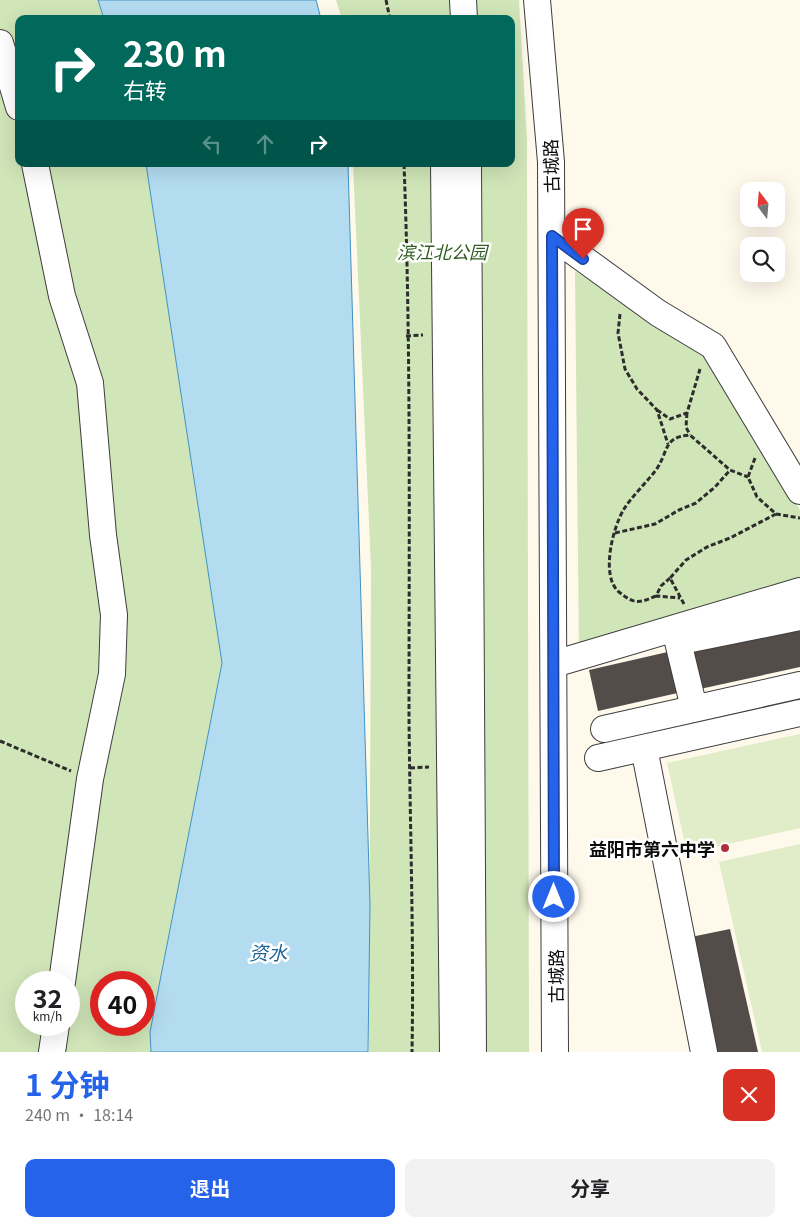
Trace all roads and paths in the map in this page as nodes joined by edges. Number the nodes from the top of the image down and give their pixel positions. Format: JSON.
{"nodes":[{"id":1,"x":386,"y":0,"type":"edge"},
{"id":2,"x":463,"y":0,"type":"edge"},
{"id":3,"x":537,"y":0,"type":"edge"},
{"id":4,"x":389,"y":15,"type":"edge"},
{"id":5,"x":464,"y":15,"type":"edge"},
{"id":6,"x":0,"y":43,"type":"edge"},
{"id":7,"x":15,"y":93,"type":"edge"},
{"id":8,"x":36,"y":167,"type":"edge"},
{"id":9,"x":404,"y":167,"type":"edge"},
{"id":10,"x":444,"y":167,"type":"edge"},
{"id":11,"x":468,"y":167,"type":"edge"},
{"id":12,"x":552,"y":236,"type":"junction"},
{"id":13,"x":630,"y":293,"type":"junction"},
{"id":14,"x":708,"y":344,"type":"junction"},
{"id":15,"x":657,"y":410,"type":"junction"},
{"id":16,"x":687,"y":413,"type":"junction"},
{"id":17,"x":690,"y":435,"type":"junction"},
{"id":18,"x":769,"y":439,"type":"junction"},
{"id":19,"x":668,"y":444,"type":"junction"},
{"id":20,"x":730,"y":470,"type":"junction"},
{"id":21,"x":748,"y":477,"type":"junction"},
{"id":22,"x":800,"y":491,"type":"edge"},
{"id":23,"x":776,"y":514,"type":"junction"},
{"id":24,"x":800,"y":518,"type":"edge"},
{"id":25,"x":615,"y":533,"type":"junction"},
{"id":26,"x":670,"y":578,"type":"junction"},
{"id":27,"x":800,"y":591,"type":"edge"},
{"id":28,"x":656,"y":596,"type":"junction"},
{"id":29,"x":680,"y":598,"type":"junction"},
{"id":30,"x":800,"y":617,"type":"edge"},
{"id":31,"x":686,"y":632,"type":"junction"},
{"id":32,"x":636,"y":653,"type":"dead end"},
{"id":33,"x":554,"y":664,"type":"junction"},
{"id":34,"x":800,"y":685,"type":"edge"},
{"id":35,"x":687,"y":710,"type":"junction"},
{"id":36,"x":800,"y":713,"type":"edge"},
{"id":37,"x":604,"y":729,"type":"dead end"},
{"id":38,"x":688,"y":738,"type":"junction"},
{"id":39,"x":0,"y":741,"type":"edge"},
{"id":40,"x":644,"y":748,"type":"junction"},
{"id":41,"x":598,"y":758,"type":"dead end"},
{"id":42,"x":438,"y":767,"type":"dead end"},
{"id":43,"x":410,"y":768,"type":"junction"},
{"id":44,"x":90,"y":779,"type":"junction"},
{"id":45,"x":64,"y":971,"type":"edge"},
{"id":46,"x":54,"y":1036,"type":"edge"},
{"id":47,"x":52,"y":1052,"type":"edge"},
{"id":48,"x":412,"y":1052,"type":"edge"},
{"id":49,"x":453,"y":1052,"type":"edge"},
{"id":50,"x":472,"y":1052,"type":"edge"},
{"id":51,"x":555,"y":1052,"type":"edge"},
{"id":52,"x":704,"y":1052,"type":"edge"}],
"edges":[{"from":1,"to":4,"type":"path"},
{"from":2,"to":5,"type":"street"},
{"from":3,"to":12,"type":"street","name":"古城路"},
{"from":6,"to":7,"type":"street"},
{"from":8,"to":44,"type":"street"},
{"from":9,"to":43,"type":"path"},
{"from":10,"to":49,"type":"street"},
{"from":11,"to":50,"type":"street"},
{"from":12,"to":13,"type":"street"},
{"from":12,"to":33,"type":"street","name":"古城路"},
{"from":13,"to":14,"type":"street"},
{"from":13,"to":15,"type":"path"},
{"from":14,"to":16,"type":"path"},
{"from":14,"to":18,"type":"street"},
{"from":15,"to":16,"type":"path"},
{"from":15,"to":19,"type":"path"},
{"from":16,"to":17,"type":"path"},
{"from":17,"to":19,"type":"path"},
{"from":17,"to":20,"type":"path"},
{"from":18,"to":21,"type":"path"},
{"from":18,"to":22,"type":"street"},
{"from":19,"to":25,"type":"path"},
{"from":20,"to":21,"type":"path"},
{"from":20,"to":25,"type":"path"},
{"from":21,"to":23,"type":"path"},
{"from":23,"to":24,"type":"path"},
{"from":23,"to":26,"type":"path"},
{"from":25,"to":28,"type":"path"},
{"from":26,"to":28,"type":"path"},
{"from":26,"to":29,"type":"path"},
{"from":27,"to":31,"type":"street"},
{"from":28,"to":29,"type":"path"},
{"from":29,"to":31,"type":"path"},
{"from":30,"to":31,"type":"street"},
{"from":31,"to":32,"type":"street"},
{"from":31,"to":33,"type":"street"},
{"from":31,"to":35,"type":"street"},
{"from":33,"to":51,"type":"street","name":"古城路"},
{"from":34,"to":35,"type":"street"},
{"from":35,"to":37,"type":"street"},
{"from":35,"to":38,"type":"street"},
{"from":36,"to":38,"type":"street"},
{"from":38,"to":40,"type":"street"},
{"from":39,"to":44,"type":"path"},
{"from":40,"to":41,"type":"street"},
{"from":40,"to":52,"type":"street"},
{"from":42,"to":43,"type":"path"},
{"from":43,"to":48,"type":"path"},
{"from":44,"to":45,"type":"street"},
{"from":46,"to":47,"type":"street"}]}
